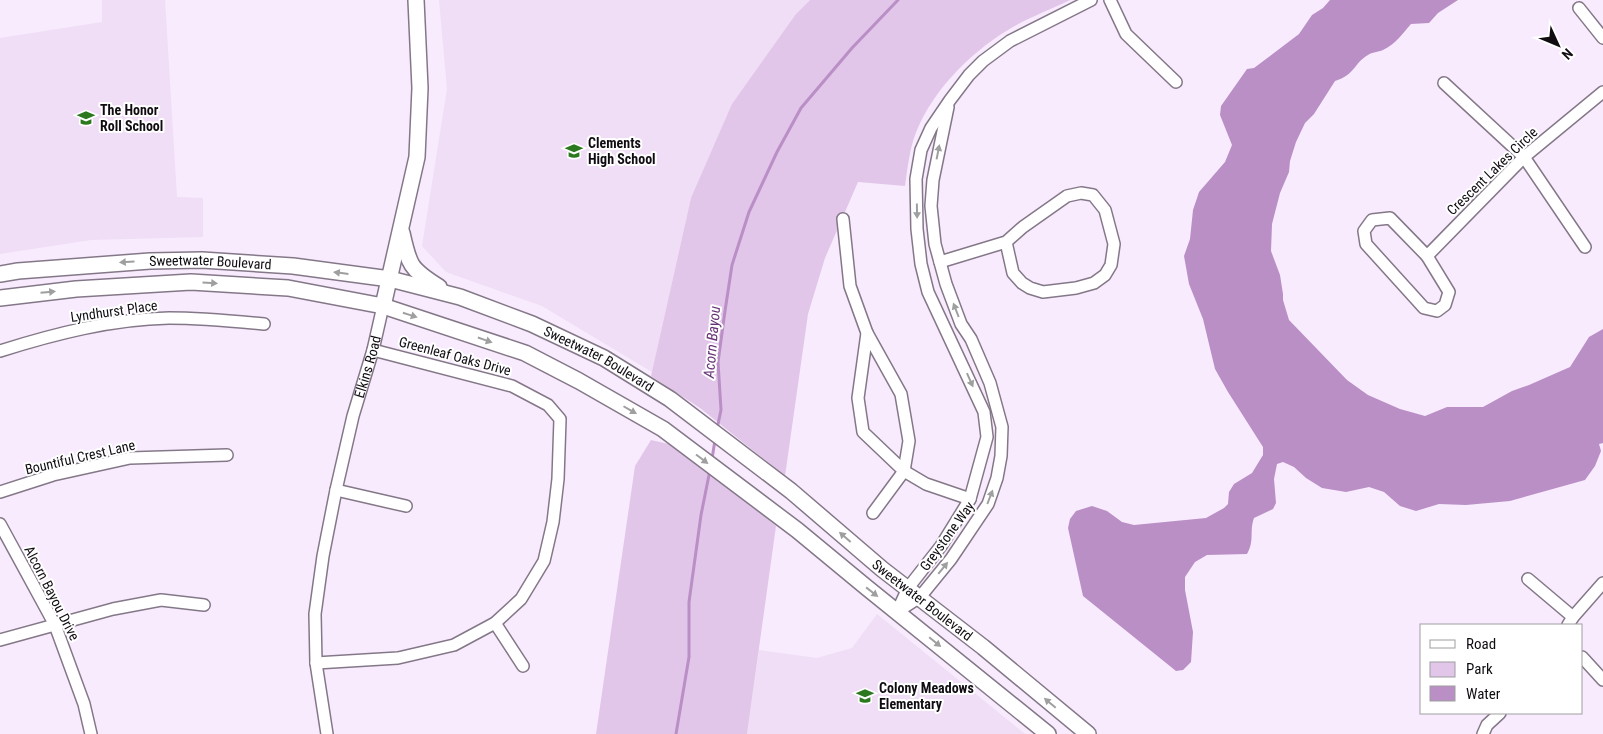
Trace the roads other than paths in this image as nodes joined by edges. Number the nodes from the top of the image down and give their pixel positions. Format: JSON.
{"nodes":[{"id":1,"x":416,"y":0,"type":"edge"},
{"id":2,"x":1091,"y":0,"type":"edge"},
{"id":3,"x":1110,"y":0,"type":"edge"},
{"id":4,"x":1578,"y":8,"type":"dead end"},
{"id":5,"x":1603,"y":38,"type":"edge"},
{"id":6,"x":1176,"y":82,"type":"dead end"},
{"id":7,"x":1444,"y":83,"type":"dead end"},
{"id":8,"x":1603,"y":92,"type":"edge"},
{"id":9,"x":950,"y":100,"type":"junction"},
{"id":10,"x":1524,"y":157,"type":"junction"},
{"id":11,"x":916,"y":179,"type":"junction"},
{"id":12,"x":933,"y":180,"type":"junction"},
{"id":13,"x":842,"y":219,"type":"dead end"},
{"id":14,"x":401,"y":229,"type":"junction"},
{"id":15,"x":1006,"y":242,"type":"junction"},
{"id":16,"x":1585,"y":247,"type":"dead end"},
{"id":17,"x":1427,"y":256,"type":"junction"},
{"id":18,"x":940,"y":262,"type":"junction"},
{"id":19,"x":0,"y":274,"type":"edge"},
{"id":20,"x":390,"y":279,"type":"junction"},
{"id":21,"x":450,"y":294,"type":"junction"},
{"id":22,"x":0,"y":298,"type":"edge"},
{"id":23,"x":382,"y":306,"type":"junction"},
{"id":24,"x":264,"y":324,"type":"dead end"},
{"id":25,"x":867,"y":333,"type":"junction"},
{"id":26,"x":971,"y":340,"type":"junction"},
{"id":27,"x":954,"y":346,"type":"junction"},
{"id":28,"x":373,"y":350,"type":"junction"},
{"id":29,"x":0,"y":351,"type":"edge"},
{"id":30,"x":227,"y":455,"type":"dead end"},
{"id":31,"x":904,"y":471,"type":"junction"},
{"id":32,"x":336,"y":490,"type":"junction"},
{"id":33,"x":0,"y":492,"type":"edge"},
{"id":34,"x":970,"y":499,"type":"junction"},
{"id":35,"x":406,"y":506,"type":"dead end"},
{"id":36,"x":873,"y":513,"type":"dead end"},
{"id":37,"x":0,"y":524,"type":"edge"},
{"id":38,"x":1528,"y":579,"type":"dead end"},
{"id":39,"x":1603,"y":583,"type":"edge"},
{"id":40,"x":914,"y":592,"type":"junction"},
{"id":41,"x":204,"y":605,"type":"dead end"},
{"id":42,"x":897,"y":612,"type":"junction"},
{"id":43,"x":1570,"y":621,"type":"edge"},
{"id":44,"x":494,"y":624,"type":"junction"},
{"id":45,"x":55,"y":625,"type":"junction"},
{"id":46,"x":0,"y":640,"type":"edge"},
{"id":47,"x":1583,"y":658,"type":"edge"},
{"id":48,"x":316,"y":663,"type":"junction"},
{"id":49,"x":523,"y":666,"type":"dead end"},
{"id":50,"x":1603,"y":680,"type":"edge"},
{"id":51,"x":1499,"y":714,"type":"edge"},
{"id":52,"x":92,"y":734,"type":"edge"},
{"id":53,"x":328,"y":734,"type":"edge"},
{"id":54,"x":1048,"y":734,"type":"edge"},
{"id":55,"x":1088,"y":734,"type":"edge"},
{"id":56,"x":1483,"y":734,"type":"edge"}],
"edges":[{"from":1,"to":14,"type":"main road","name":"Elkins Road"},
{"from":2,"to":9,"type":"street","name":"Greystone Way"},
{"from":3,"to":6,"type":"street"},
{"from":4,"to":5,"type":"street"},
{"from":7,"to":10,"type":"street"},
{"from":8,"to":10,"type":"street","name":"Crescent Lakes Circle"},
{"from":9,"to":11,"type":"street","name":"Greystone Way"},
{"from":12,"to":9,"type":"street","name":"Greystone Way","one_way":true},
{"from":10,"to":16,"type":"street"},
{"from":10,"to":17,"type":"street","name":"Crescent Lakes Circle"},
{"from":11,"to":12,"type":"street"},
{"from":11,"to":27,"type":"street","name":"Greystone Way","one_way":true},
{"from":12,"to":18,"type":"street","name":"Greystone Way"},
{"from":13,"to":25,"type":"street"},
{"from":14,"to":20,"type":"main road","name":"Elkins Road"},
{"from":14,"to":21,"type":"main road"},
{"from":15,"to":15,"type":"street"},
{"from":15,"to":18,"type":"street"},
{"from":17,"to":17,"type":"street"},
{"from":26,"to":18,"type":"street","name":"Greystone Way","one_way":true},
{"from":20,"to":19,"type":"main road","name":"Sweetwater Boulevard","one_way":true},
{"from":20,"to":21,"type":"main road","name":"Sweetwater Boulevard"},
{"from":20,"to":23,"type":"main road","name":"Elkins Road"},
{"from":40,"to":21,"type":"main road","name":"Sweetwater Boulevard","one_way":true},
{"from":22,"to":23,"type":"main road","name":"Sweetwater Boulevard","one_way":true},
{"from":23,"to":28,"type":"street","name":"Elkins Road"},
{"from":23,"to":42,"type":"main road","name":"Sweetwater Boulevard","one_way":true},
{"from":24,"to":29,"type":"street","name":"Lyndhurst Place"},
{"from":25,"to":31,"type":"street"},
{"from":25,"to":31,"type":"street"},
{"from":26,"to":27,"type":"street"},
{"from":40,"to":26,"type":"street","name":"Greystone Way","one_way":true},
{"from":27,"to":34,"type":"street","name":"Greystone Way","one_way":true},
{"from":28,"to":32,"type":"street","name":"Elkins Road"},
{"from":28,"to":44,"type":"street","name":"Greenleaf Oaks Drive"},
{"from":30,"to":33,"type":"street","name":"Bountiful Crest Lane"},
{"from":31,"to":34,"type":"street"},
{"from":31,"to":36,"type":"street"},
{"from":32,"to":35,"type":"street"},
{"from":32,"to":48,"type":"street","name":"Elkins Road"},
{"from":34,"to":40,"type":"street","name":"Greystone Way"},
{"from":37,"to":45,"type":"street","name":"Alcorn Bayou Drive"},
{"from":38,"to":43,"type":"street"},
{"from":39,"to":43,"type":"street"},
{"from":40,"to":42,"type":"street","name":"Greystone Way"},
{"from":55,"to":40,"type":"main road","name":"Sweetwater Boulevard","one_way":true},
{"from":41,"to":45,"type":"street"},
{"from":42,"to":54,"type":"main road","name":"Sweetwater Boulevard","one_way":true},
{"from":44,"to":48,"type":"street","name":"Greenleaf Oaks Drive"},
{"from":44,"to":49,"type":"street"},
{"from":45,"to":46,"type":"street"},
{"from":45,"to":52,"type":"street","name":"Alcorn Bayou Drive"},
{"from":47,"to":50,"type":"street"},
{"from":48,"to":53,"type":"street","name":"Elkins Road"},
{"from":51,"to":56,"type":"street"}]}
